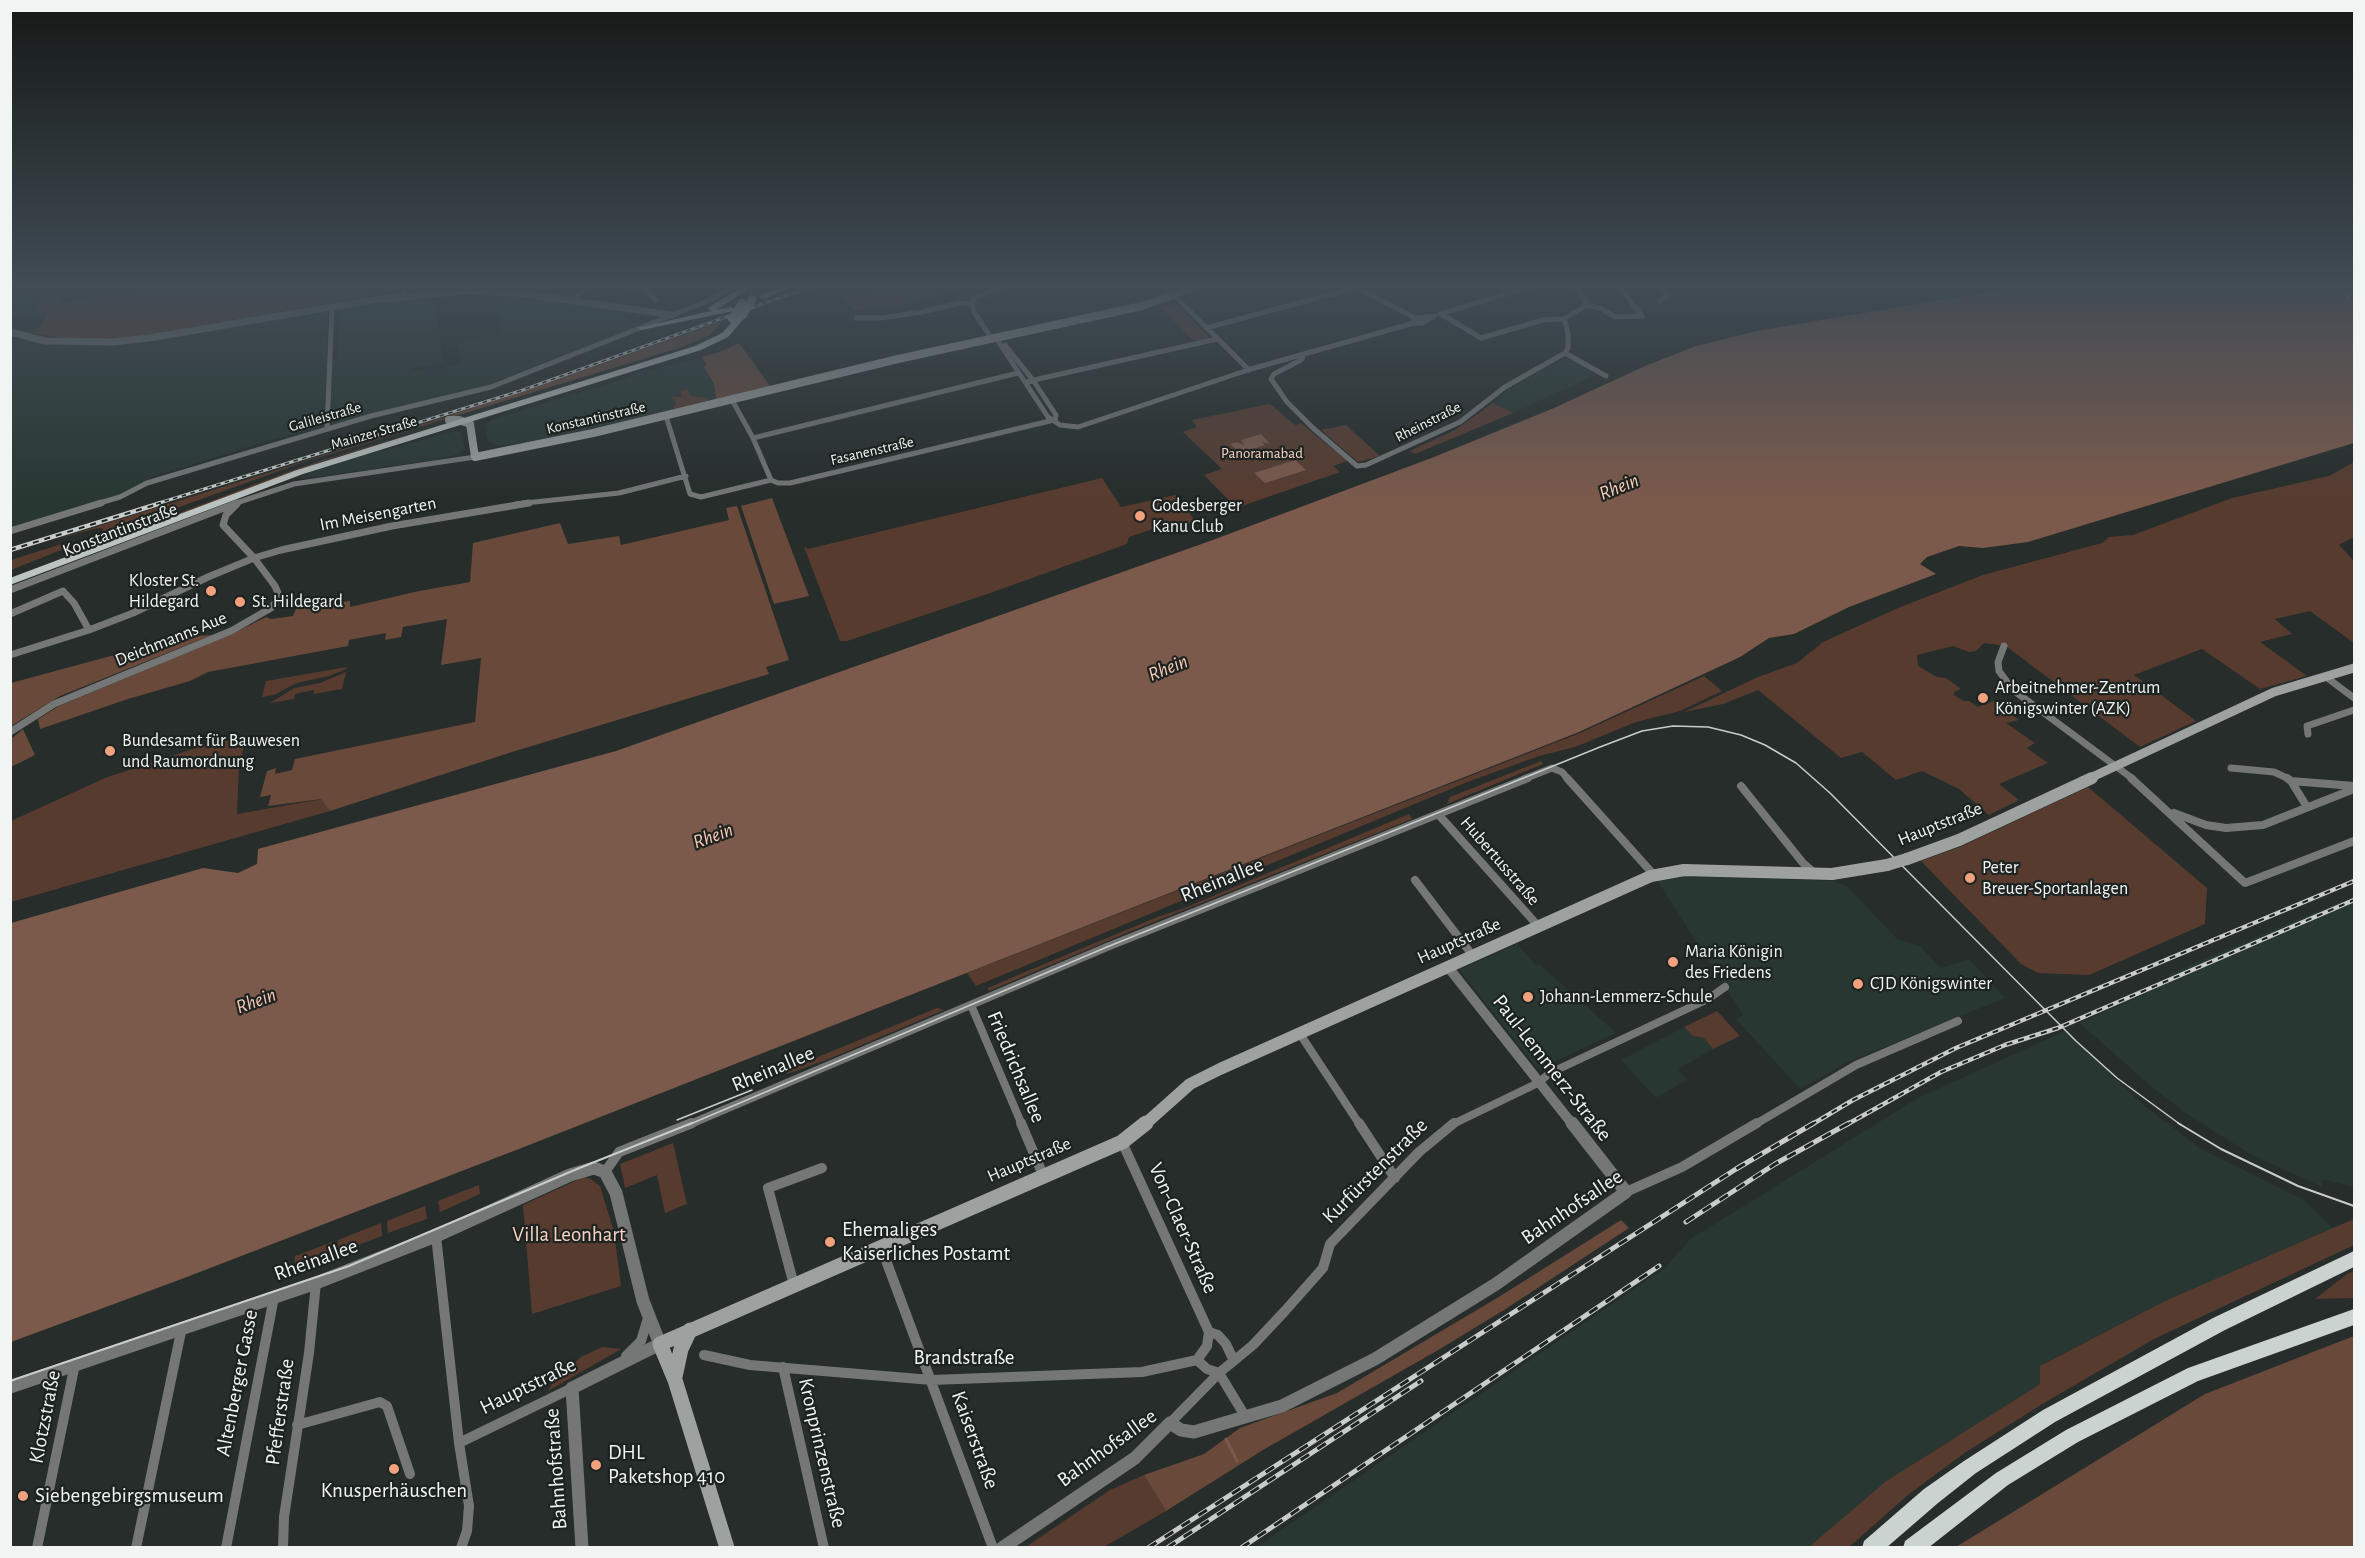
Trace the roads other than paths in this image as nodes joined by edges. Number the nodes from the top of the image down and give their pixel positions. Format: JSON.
{"nodes":[{"id":1,"x":330,"y":358,"type":"edge"},
{"id":2,"x":566,"y":358,"type":"edge"},
{"id":3,"x":654,"y":358,"type":"edge"},
{"id":4,"x":668,"y":358,"type":"edge"},
{"id":5,"x":904,"y":358,"type":"edge"},
{"id":6,"x":1008,"y":358,"type":"edge"},
{"id":7,"x":1015,"y":358,"type":"edge"},
{"id":8,"x":1133,"y":358,"type":"edge"},
{"id":9,"x":1236,"y":358,"type":"edge"},
{"id":10,"x":1292,"y":358,"type":"edge"},
{"id":11,"x":1303,"y":358,"type":"edge"},
{"id":12,"x":1555,"y":358,"type":"edge"},
{"id":13,"x":1575,"y":358,"type":"edge"},
{"id":14,"x":1249,"y":370,"type":"junction"},
{"id":15,"x":1018,"y":372,"type":"junction"},
{"id":16,"x":1606,"y":376,"type":"dead end"},
{"id":17,"x":1033,"y":380,"type":"junction"},
{"id":18,"x":1025,"y":382,"type":"junction"},
{"id":19,"x":732,"y":400,"type":"junction"},
{"id":20,"x":484,"y":410,"type":"junction"},
{"id":21,"x":666,"y":416,"type":"junction"},
{"id":22,"x":449,"y":420,"type":"junction"},
{"id":23,"x":1055,"y":420,"type":"junction"},
{"id":24,"x":470,"y":422,"type":"junction"},
{"id":25,"x":327,"y":429,"type":"junction"},
{"id":26,"x":753,"y":438,"type":"junction"},
{"id":27,"x":475,"y":445,"type":"junction"},
{"id":28,"x":506,"y":451,"type":"junction"},
{"id":29,"x":475,"y":457,"type":"junction"},
{"id":30,"x":686,"y":476,"type":"junction"},
{"id":31,"x":771,"y":480,"type":"junction"},
{"id":32,"x":240,"y":501,"type":"junction"},
{"id":33,"x":226,"y":515,"type":"joint"},
{"id":34,"x":10,"y":531,"type":"edge"},
{"id":35,"x":254,"y":558,"type":"junction"},
{"id":36,"x":10,"y":574,"type":"edge"},
{"id":37,"x":10,"y":582,"type":"edge"},
{"id":38,"x":10,"y":590,"type":"edge"},
{"id":39,"x":10,"y":614,"type":"edge"},
{"id":40,"x":89,"y":630,"type":"junction"},
{"id":41,"x":2004,"y":646,"type":"dead end"},
{"id":42,"x":10,"y":655,"type":"edge"},
{"id":43,"x":2355,"y":668,"type":"edge"},
{"id":44,"x":2326,"y":677,"type":"junction"},
{"id":45,"x":2355,"y":698,"type":"edge"},
{"id":46,"x":2355,"y":710,"type":"edge"},
{"id":47,"x":10,"y":732,"type":"edge"},
{"id":48,"x":2308,"y":734,"type":"dead end"},
{"id":49,"x":2116,"y":766,"type":"junction"},
{"id":50,"x":2231,"y":768,"type":"dead end"},
{"id":51,"x":2291,"y":781,"type":"junction"},
{"id":52,"x":1741,"y":786,"type":"dead end"},
{"id":53,"x":2355,"y":788,"type":"edge"},
{"id":54,"x":2307,"y":807,"type":"junction"},
{"id":55,"x":2166,"y":810,"type":"junction"},
{"id":56,"x":1438,"y":814,"type":"junction"},
{"id":57,"x":2206,"y":825,"type":"junction"},
{"id":58,"x":2196,"y":838,"type":"junction"},
{"id":59,"x":2355,"y":841,"type":"edge"},
{"id":60,"x":1816,"y":874,"type":"junction"},
{"id":61,"x":1654,"y":875,"type":"junction"},
{"id":62,"x":1415,"y":880,"type":"dead end"},
{"id":63,"x":1539,"y":927,"type":"junction"},
{"id":64,"x":1473,"y":956,"type":"junction"},
{"id":65,"x":1448,"y":967,"type":"junction"},
{"id":66,"x":1725,"y":987,"type":"dead end"},
{"id":67,"x":970,"y":1005,"type":"junction"},
{"id":68,"x":1958,"y":1022,"type":"dead end"},
{"id":69,"x":1300,"y":1034,"type":"junction"},
{"id":70,"x":1538,"y":1083,"type":"junction"},
{"id":71,"x":1122,"y":1142,"type":"junction"},
{"id":72,"x":822,"y":1167,"type":"dead end"},
{"id":73,"x":605,"y":1172,"type":"junction"},
{"id":74,"x":1043,"y":1175,"type":"junction"},
{"id":75,"x":1395,"y":1178,"type":"junction"},
{"id":76,"x":1626,"y":1192,"type":"junction"},
{"id":77,"x":436,"y":1236,"type":"junction"},
{"id":78,"x":880,"y":1246,"type":"junction"},
{"id":79,"x":2355,"y":1259,"type":"edge"},
{"id":80,"x":316,"y":1283,"type":"junction"},
{"id":81,"x":794,"y":1285,"type":"junction"},
{"id":82,"x":274,"y":1297,"type":"junction"},
{"id":83,"x":2355,"y":1317,"type":"edge"},
{"id":84,"x":648,"y":1318,"type":"junction"},
{"id":85,"x":182,"y":1327,"type":"junction"},
{"id":86,"x":690,"y":1330,"type":"junction"},
{"id":87,"x":1209,"y":1332,"type":"junction"},
{"id":88,"x":660,"y":1344,"type":"junction"},
{"id":89,"x":704,"y":1355,"type":"dead end"},
{"id":90,"x":1233,"y":1359,"type":"junction"},
{"id":91,"x":1197,"y":1360,"type":"junction"},
{"id":92,"x":75,"y":1364,"type":"junction"},
{"id":93,"x":614,"y":1367,"type":"junction"},
{"id":94,"x":783,"y":1367,"type":"junction"},
{"id":95,"x":1219,"y":1373,"type":"junction"},
{"id":96,"x":675,"y":1380,"type":"junction"},
{"id":97,"x":932,"y":1380,"type":"junction"},
{"id":98,"x":10,"y":1387,"type":"edge"},
{"id":99,"x":572,"y":1388,"type":"junction"},
{"id":100,"x":1245,"y":1416,"type":"junction"},
{"id":101,"x":1170,"y":1423,"type":"junction"},
{"id":102,"x":297,"y":1425,"type":"junction"},
{"id":103,"x":459,"y":1443,"type":"junction"},
{"id":104,"x":410,"y":1473,"type":"dead end"},
{"id":105,"x":37,"y":1548,"type":"edge"},
{"id":106,"x":136,"y":1548,"type":"edge"},
{"id":107,"x":226,"y":1548,"type":"edge"},
{"id":108,"x":283,"y":1548,"type":"edge"},
{"id":109,"x":461,"y":1548,"type":"edge"},
{"id":110,"x":582,"y":1548,"type":"edge"},
{"id":111,"x":727,"y":1548,"type":"edge"},
{"id":112,"x":824,"y":1548,"type":"edge"},
{"id":113,"x":993,"y":1548,"type":"edge"},
{"id":114,"x":1002,"y":1548,"type":"edge"},
{"id":115,"x":1871,"y":1548,"type":"edge"},
{"id":116,"x":1912,"y":1548,"type":"edge"}],
"edges":[{"from":1,"to":25,"type":"street"},
{"from":2,"to":25,"type":"street","name":"Galileistraße"},
{"from":3,"to":20,"type":"main road","name":"Mainzer Straße","bridge":true},
{"from":4,"to":24,"type":"main road","name":"Mainzer Straße","bridge":true},
{"from":5,"to":19,"type":"main road","name":"Konstantinstraße"},
{"from":6,"to":15,"type":"street"},
{"from":7,"to":17,"type":"street"},
{"from":8,"to":17,"type":"street"},
{"from":9,"to":14,"type":"street"},
{"from":10,"to":14,"type":"street"},
{"from":11,"to":12,"type":"street","name":"Rheinstraße"},
{"from":13,"to":16,"type":"street"},
{"from":14,"to":23,"type":"street"},
{"from":15,"to":18,"type":"street"},
{"from":15,"to":26,"type":"street"},
{"from":17,"to":18,"type":"street"},
{"from":17,"to":23,"type":"street"},
{"from":18,"to":23,"type":"street"},
{"from":19,"to":21,"type":"main road","name":"Konstantinstraße"},
{"from":19,"to":26,"type":"street"},
{"from":20,"to":22,"type":"main road","name":"Mainzer Straße"},
{"from":20,"to":24,"type":"main road"},
{"from":21,"to":28,"type":"main road","name":"Konstantinstraße"},
{"from":21,"to":30,"type":"street"},
{"from":22,"to":24,"type":"main road"},
{"from":22,"to":36,"type":"main road","name":"Mainzer Straße"},
{"from":23,"to":31,"type":"street","name":"Fasanenstraße"},
{"from":24,"to":27,"type":"main road"},
{"from":24,"to":37,"type":"main road","name":"Mainzer Straße"},
{"from":25,"to":34,"type":"street","name":"Galileistraße"},
{"from":26,"to":31,"type":"street"},
{"from":27,"to":28,"type":"main road"},
{"from":27,"to":29,"type":"main road"},
{"from":28,"to":29,"type":"main road","name":"Konstantinstraße"},
{"from":29,"to":32,"type":"street","name":"Konstantinstraße"},
{"from":30,"to":31,"type":"street","name":"Fasanenstraße"},
{"from":30,"to":35,"type":"street","name":"Im Meisengarten"},
{"from":32,"to":33,"type":"street","name":"Konstantinstraße"},
{"from":32,"to":38,"type":"street","name":"Konstantinstraße"},
{"from":33,"to":35,"type":"street","name":"Deichmanns Aue"},
{"from":35,"to":40,"type":"street","name":"Im Meisengarten"},
{"from":35,"to":47,"type":"street","name":"Deichmanns Aue"},
{"from":39,"to":40,"type":"street"},
{"from":40,"to":42,"type":"street","name":"Im Meisengarten"},
{"from":41,"to":49,"type":"street"},
{"from":43,"to":44,"type":"main road","name":"Hauptstraße"},
{"from":44,"to":45,"type":"street"},
{"from":44,"to":49,"type":"main road","name":"Hauptstraße"},
{"from":46,"to":48,"type":"street"},
{"from":49,"to":55,"type":"street"},
{"from":49,"to":60,"type":"main road","name":"Hauptstraße","bridge":true},
{"from":50,"to":51,"type":"street"},
{"from":51,"to":53,"type":"street"},
{"from":51,"to":54,"type":"street"},
{"from":52,"to":60,"type":"street"},
{"from":53,"to":54,"type":"street"},
{"from":54,"to":57,"type":"street"},
{"from":55,"to":57,"type":"street"},
{"from":55,"to":58,"type":"street"},
{"from":56,"to":61,"type":"street","name":"Rheinallee"},
{"from":56,"to":63,"type":"street","name":"Hubertusstraße"},
{"from":56,"to":67,"type":"street","name":"Rheinallee"},
{"from":57,"to":58,"type":"street"},
{"from":58,"to":59,"type":"street"},
{"from":60,"to":61,"type":"main road","name":"Hauptstraße"},
{"from":61,"to":63,"type":"main road","name":"Hauptstraße"},
{"from":62,"to":64,"type":"street"},
{"from":63,"to":64,"type":"main road","name":"Hauptstraße"},
{"from":64,"to":65,"type":"main road","name":"Hauptstraße"},
{"from":65,"to":69,"type":"main road","name":"Hauptstraße"},
{"from":65,"to":70,"type":"street","name":"Paul-Lemmerz-Straße"},
{"from":66,"to":70,"type":"street","name":"Kurfürstenstraße"},
{"from":67,"to":73,"type":"street","name":"Rheinallee"},
{"from":67,"to":74,"type":"street","name":"Friedrichsallee"},
{"from":68,"to":76,"type":"street","name":"Bahnhofsallee"},
{"from":69,"to":71,"type":"main road","name":"Hauptstraße"},
{"from":69,"to":75,"type":"street"},
{"from":70,"to":75,"type":"street","name":"Kurfürstenstraße"},
{"from":70,"to":76,"type":"street","name":"Paul-Lemmerz-Straße"},
{"from":71,"to":74,"type":"main road","name":"Hauptstraße"},
{"from":71,"to":87,"type":"street","name":"Von-Claer-Straße"},
{"from":72,"to":81,"type":"street"},
{"from":73,"to":77,"type":"street","name":"Rheinallee"},
{"from":73,"to":84,"type":"street"},
{"from":74,"to":78,"type":"main road","name":"Hauptstraße"},
{"from":75,"to":90,"type":"street","name":"Kurfürstenstraße"},
{"from":76,"to":100,"type":"street","name":"Bahnhofsallee"},
{"from":77,"to":80,"type":"street","name":"Rheinallee"},
{"from":77,"to":103,"type":"street"},
{"from":78,"to":81,"type":"main road","name":"Hauptstraße"},
{"from":78,"to":97,"type":"street","name":"Kaiserstraße"},
{"from":79,"to":115,"type":"highway"},
{"from":80,"to":82,"type":"street","name":"Rheinallee"},
{"from":80,"to":102,"type":"street","name":"Pfefferstraße"},
{"from":81,"to":86,"type":"main road","name":"Hauptstraße"},
{"from":82,"to":85,"type":"street","name":"Rheinallee"},
{"from":82,"to":107,"type":"street","name":"Altenberger Gasse"},
{"from":83,"to":116,"type":"highway"},
{"from":84,"to":88,"type":"street"},
{"from":84,"to":93,"type":"street","name":"Hauptstraße"},
{"from":85,"to":92,"type":"street","name":"Rheinallee"},
{"from":85,"to":106,"type":"street"},
{"from":86,"to":88,"type":"main road","name":"Hauptstraße"},
{"from":86,"to":96,"type":"main road"},
{"from":87,"to":90,"type":"street","name":"Von-Claer-Straße"},
{"from":87,"to":91,"type":"street"},
{"from":88,"to":93,"type":"street","name":"Hauptstraße"},
{"from":88,"to":96,"type":"main road"},
{"from":89,"to":94,"type":"street","name":"Brandstraße"},
{"from":90,"to":95,"type":"street","name":"Kurfürstenstraße"},
{"from":91,"to":95,"type":"street"},
{"from":91,"to":97,"type":"street","name":"Brandstraße"},
{"from":92,"to":98,"type":"street","name":"Rheinallee"},
{"from":92,"to":105,"type":"street","name":"Klotzstraße"},
{"from":93,"to":99,"type":"street","name":"Hauptstraße"},
{"from":94,"to":97,"type":"street","name":"Brandstraße"},
{"from":94,"to":112,"type":"street","name":"Kronprinzenstraße"},
{"from":95,"to":100,"type":"street"},
{"from":95,"to":101,"type":"street","name":"Kurfürstenstraße"},
{"from":96,"to":111,"type":"main road"},
{"from":97,"to":113,"type":"street","name":"Kaiserstraße"},
{"from":99,"to":103,"type":"street","name":"Hauptstraße"},
{"from":99,"to":110,"type":"street","name":"Bahnhofstraße"},
{"from":100,"to":101,"type":"street","name":"Bahnhofsallee"},
{"from":101,"to":114,"type":"street","name":"Bahnhofsallee"},
{"from":102,"to":104,"type":"street"},
{"from":102,"to":108,"type":"street","name":"Pfefferstraße"},
{"from":103,"to":109,"type":"street"}]}
